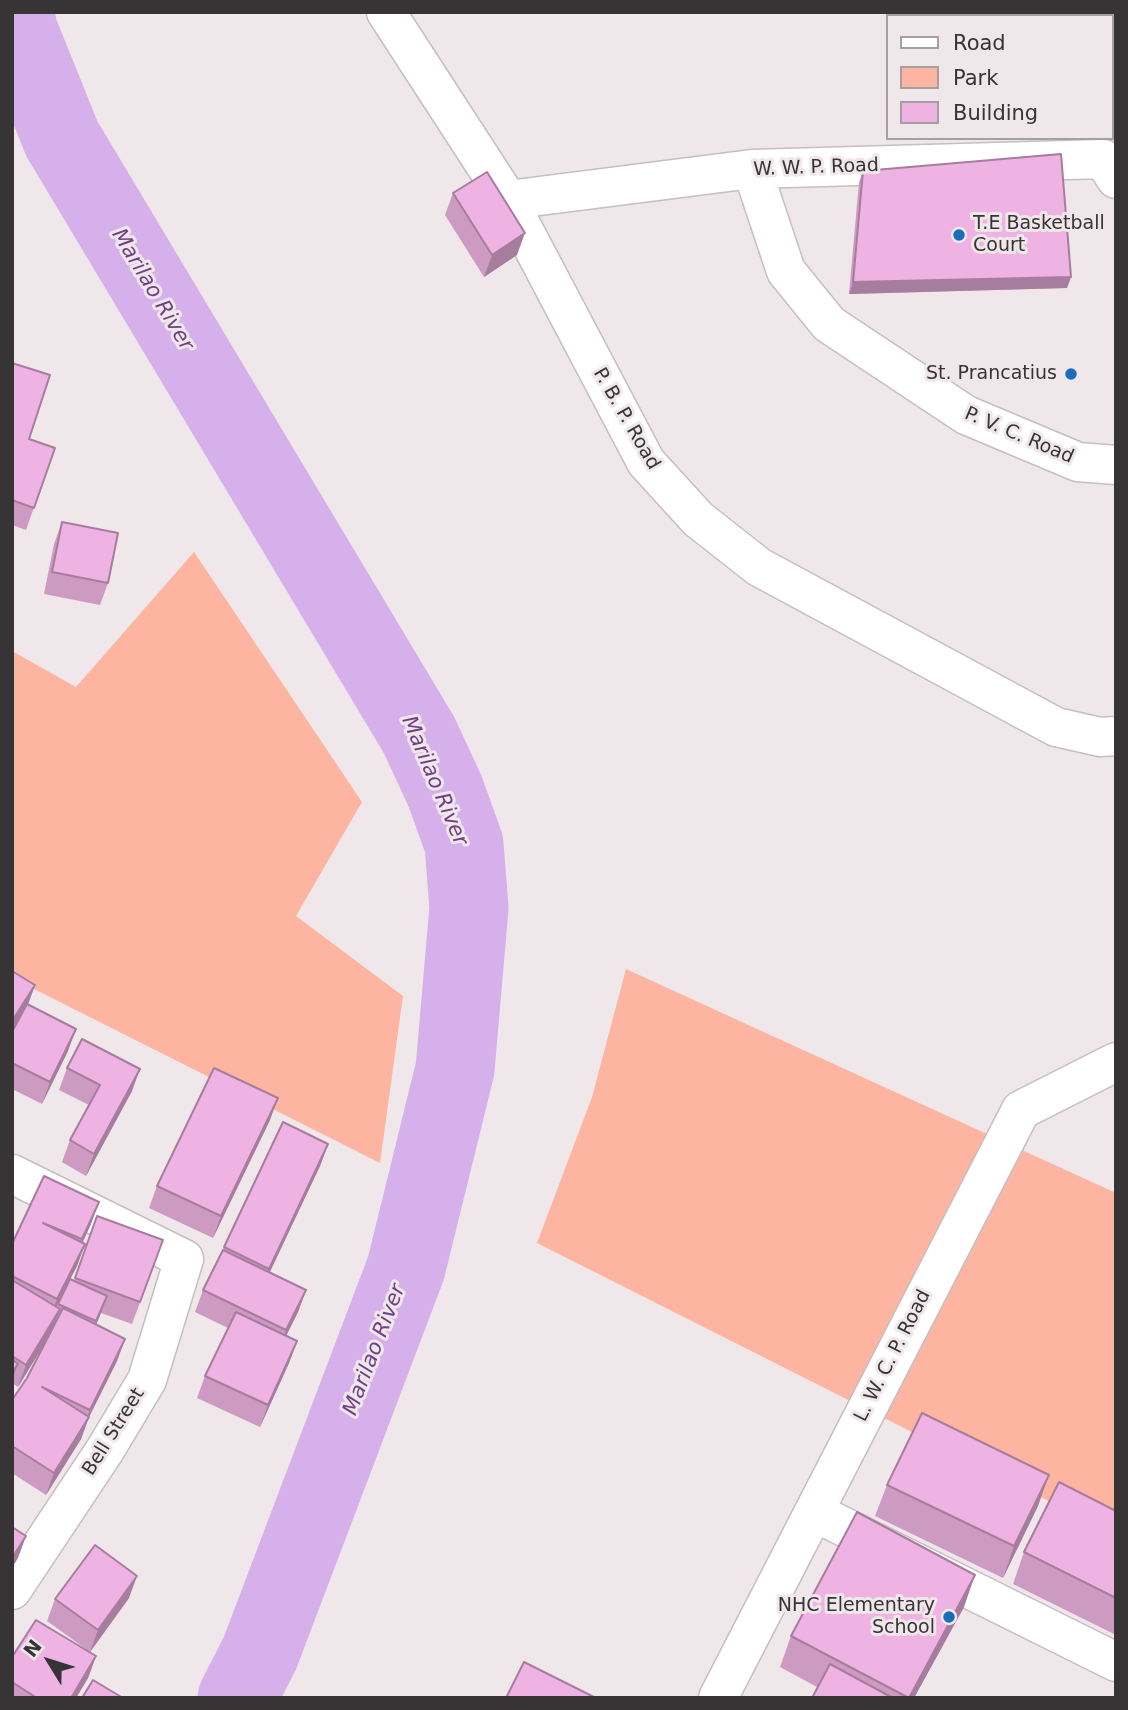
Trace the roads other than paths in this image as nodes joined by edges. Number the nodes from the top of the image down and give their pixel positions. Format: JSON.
{"nodes":[{"id":1,"x":386,"y":12,"type":"edge"},
{"id":2,"x":1108,"y":159,"type":"edge"},
{"id":3,"x":752,"y":169,"type":"junction"},
{"id":4,"x":508,"y":200,"type":"junction"},
{"id":5,"x":1116,"y":466,"type":"edge"},
{"id":6,"x":1116,"y":736,"type":"edge"},
{"id":7,"x":1116,"y":1062,"type":"edge"},
{"id":8,"x":15,"y":1181,"type":"edge"},
{"id":9,"x":814,"y":1512,"type":"junction"},
{"id":10,"x":12,"y":1590,"type":"edge"},
{"id":11,"x":1116,"y":1662,"type":"edge"},
{"id":12,"x":718,"y":1698,"type":"edge"}],
"edges":[{"from":1,"to":4,"type":"street","name":"P. B. P. Road"},
{"from":2,"to":3,"type":"street","name":"W. W. P. Road"},
{"from":3,"to":4,"type":"street","name":"W. W. P. Road"},
{"from":3,"to":5,"type":"street","name":"P. V. C. Road"},
{"from":4,"to":6,"type":"street","name":"P. B. P. Road"},
{"from":7,"to":9,"type":"street","name":"L. W. C. P. Road"},
{"from":8,"to":10,"type":"street","name":"Bell Street"},
{"from":9,"to":11,"type":"street"},
{"from":9,"to":12,"type":"street","name":"L. W. C. P. Road"}]}
